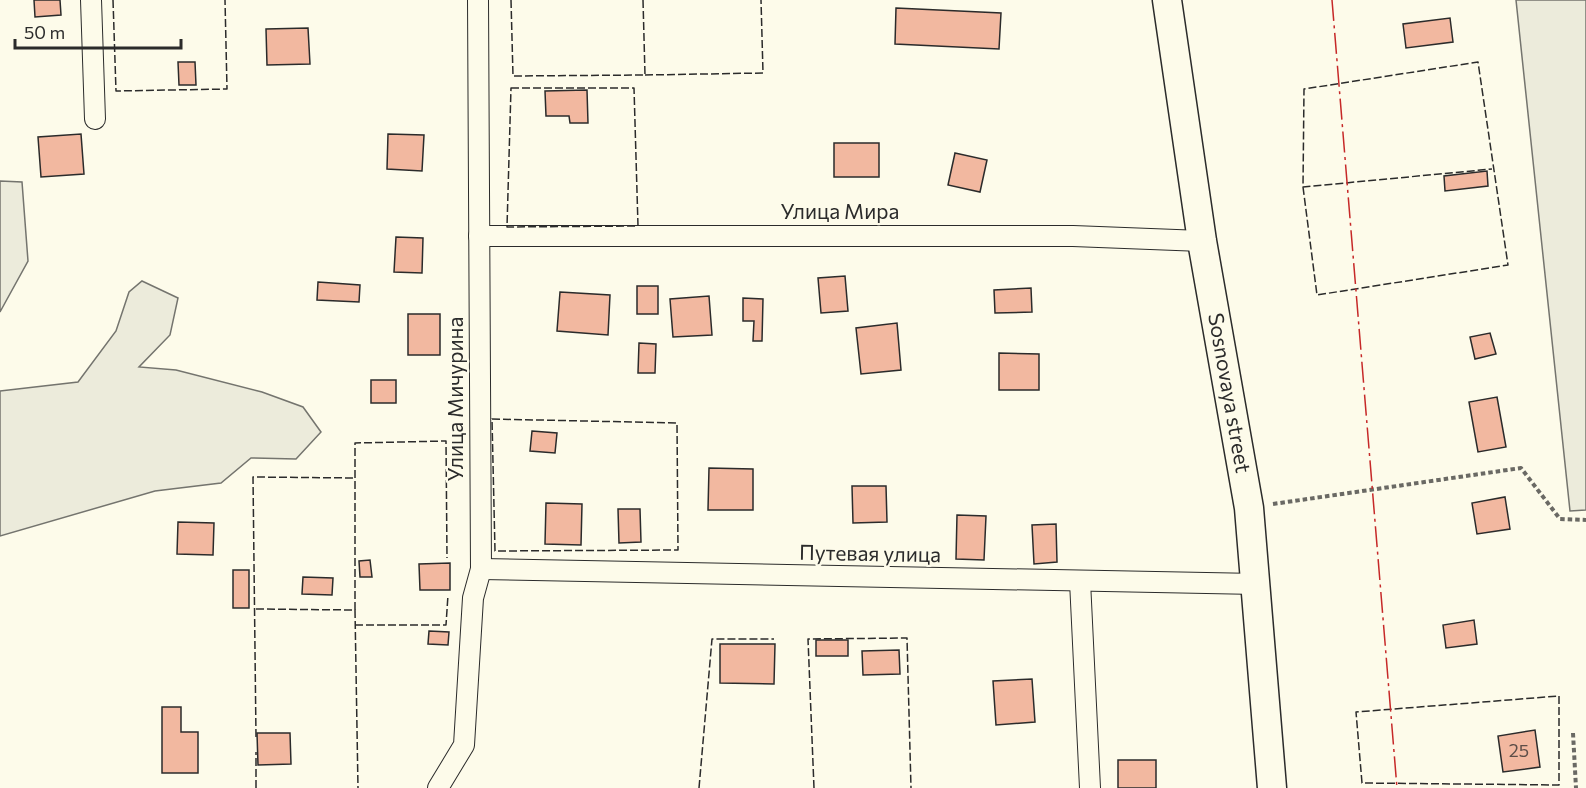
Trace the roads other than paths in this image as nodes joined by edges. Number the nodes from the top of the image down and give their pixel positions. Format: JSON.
{"nodes":[{"id":1,"x":91,"y":0,"type":"edge"},
{"id":2,"x":478,"y":0,"type":"edge"},
{"id":3,"x":1167,"y":0,"type":"edge"},
{"id":4,"x":95,"y":119,"type":"dead end"},
{"id":5,"x":479,"y":236,"type":"junction"},
{"id":6,"x":1202,"y":241,"type":"junction"},
{"id":7,"x":481,"y":569,"type":"junction"},
{"id":8,"x":1080,"y":582,"type":"junction"},
{"id":9,"x":1257,"y":584,"type":"junction"},
{"id":10,"x":438,"y":788,"type":"edge"},
{"id":11,"x":1090,"y":788,"type":"edge"},
{"id":12,"x":1272,"y":788,"type":"edge"}],
"edges":[{"from":1,"to":4,"type":"street"},
{"from":2,"to":5,"type":"street","name":"Улица Мичурина"},
{"from":3,"to":6,"type":"street","name":"Sosnovaya street"},
{"from":5,"to":6,"type":"street","name":"Улица Мира"},
{"from":5,"to":7,"type":"street","name":"Улица Мичурина"},
{"from":6,"to":9,"type":"street","name":"Sosnovaya street"},
{"from":7,"to":8,"type":"street","name":"Путевая улица"},
{"from":7,"to":10,"type":"street","name":"Улица Мичурина"},
{"from":8,"to":9,"type":"street","name":"Путевая улица"},
{"from":8,"to":11,"type":"street"},
{"from":9,"to":12,"type":"street","name":"Sosnovaya street"}]}
